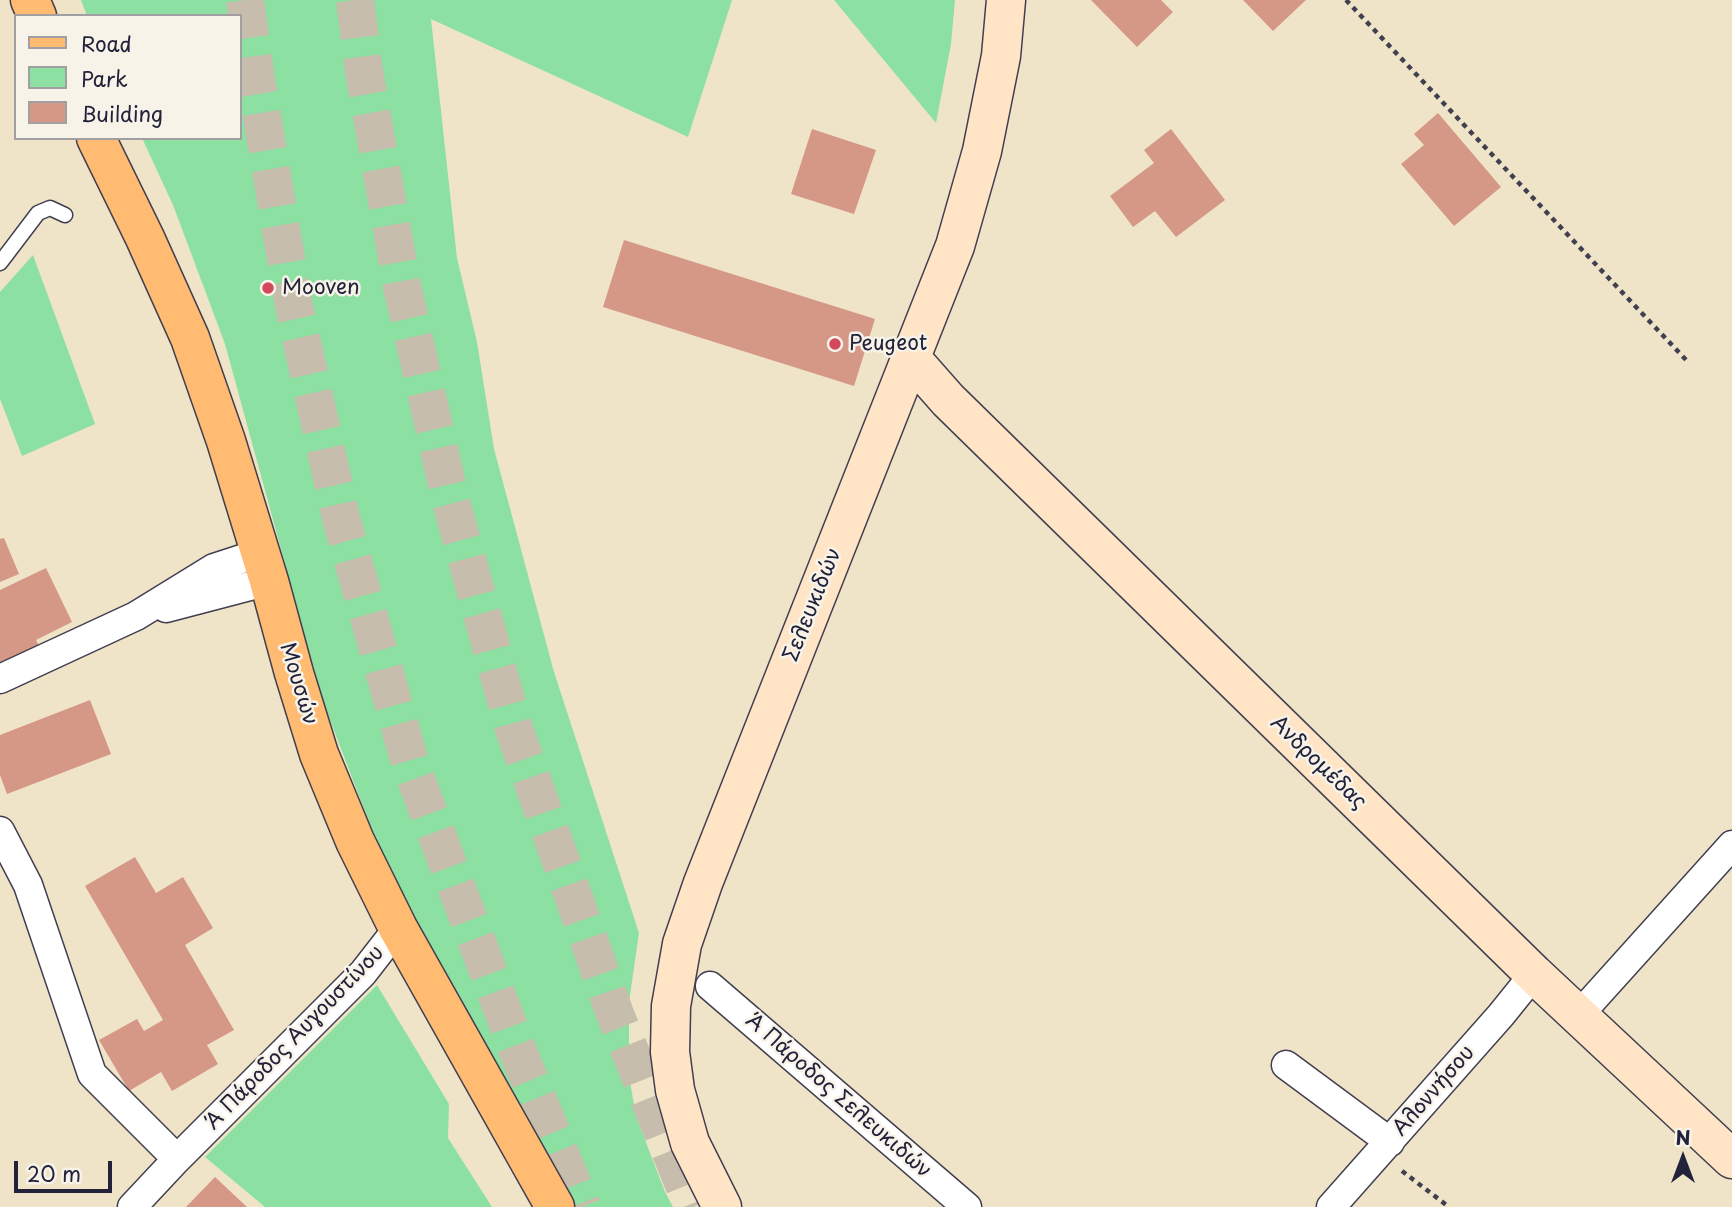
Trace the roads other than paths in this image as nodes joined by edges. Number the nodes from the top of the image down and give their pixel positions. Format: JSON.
{"nodes":[{"id":1,"x":1006,"y":0,"type":"edge"},
{"id":2,"x":97,"y":140,"type":"edge"},
{"id":3,"x":65,"y":215,"type":"dead end"},
{"id":4,"x":0,"y":263,"type":"edge"},
{"id":5,"x":911,"y":358,"type":"junction"},
{"id":6,"x":265,"y":567,"type":"junction"},
{"id":7,"x":0,"y":679,"type":"edge"},
{"id":8,"x":0,"y":831,"type":"edge"},
{"id":9,"x":1732,"y":845,"type":"edge"},
{"id":10,"x":398,"y":928,"type":"junction"},
{"id":11,"x":1534,"y":974,"type":"junction"},
{"id":12,"x":710,"y":985,"type":"dead end"},
{"id":13,"x":1578,"y":1016,"type":"junction"},
{"id":14,"x":1286,"y":1065,"type":"dead end"},
{"id":15,"x":1384,"y":1148,"type":"junction"},
{"id":16,"x":177,"y":1159,"type":"junction"},
{"id":17,"x":1732,"y":1159,"type":"edge"},
{"id":18,"x":132,"y":1207,"type":"edge"},
{"id":19,"x":555,"y":1207,"type":"edge"},
{"id":20,"x":722,"y":1207,"type":"edge"},
{"id":21,"x":967,"y":1207,"type":"edge"},
{"id":22,"x":1332,"y":1207,"type":"edge"}],
"edges":[{"from":1,"to":5,"type":"street","name":"Σελευκιδών"},
{"from":2,"to":6,"type":"main road","name":"Μουσών"},
{"from":3,"to":4,"type":"lane"},
{"from":5,"to":11,"type":"street","name":"Ανδρομέδας"},
{"from":5,"to":20,"type":"street","name":"Σελευκιδών"},
{"from":6,"to":7,"type":"street"},
{"from":6,"to":10,"type":"main road","name":"Μουσών"},
{"from":8,"to":16,"type":"street"},
{"from":9,"to":13,"type":"street"},
{"from":10,"to":16,"type":"street","name":"Α΄ Πάροδος Αυγουστίνου"},
{"from":10,"to":19,"type":"main road","name":"Μουσών"},
{"from":11,"to":13,"type":"street","name":"Ανδρομέδας"},
{"from":11,"to":15,"type":"street","name":"Αλοννήσου"},
{"from":12,"to":21,"type":"street","name":"Α΄ Πάροδος Σελευκιδών"},
{"from":13,"to":17,"type":"street","name":"Ανδρομέδας"},
{"from":14,"to":15,"type":"street"},
{"from":15,"to":22,"type":"street","name":"Αλοννήσου"},
{"from":16,"to":18,"type":"street","name":"Α΄ Πάροδος Αυγουστίνου"}]}
